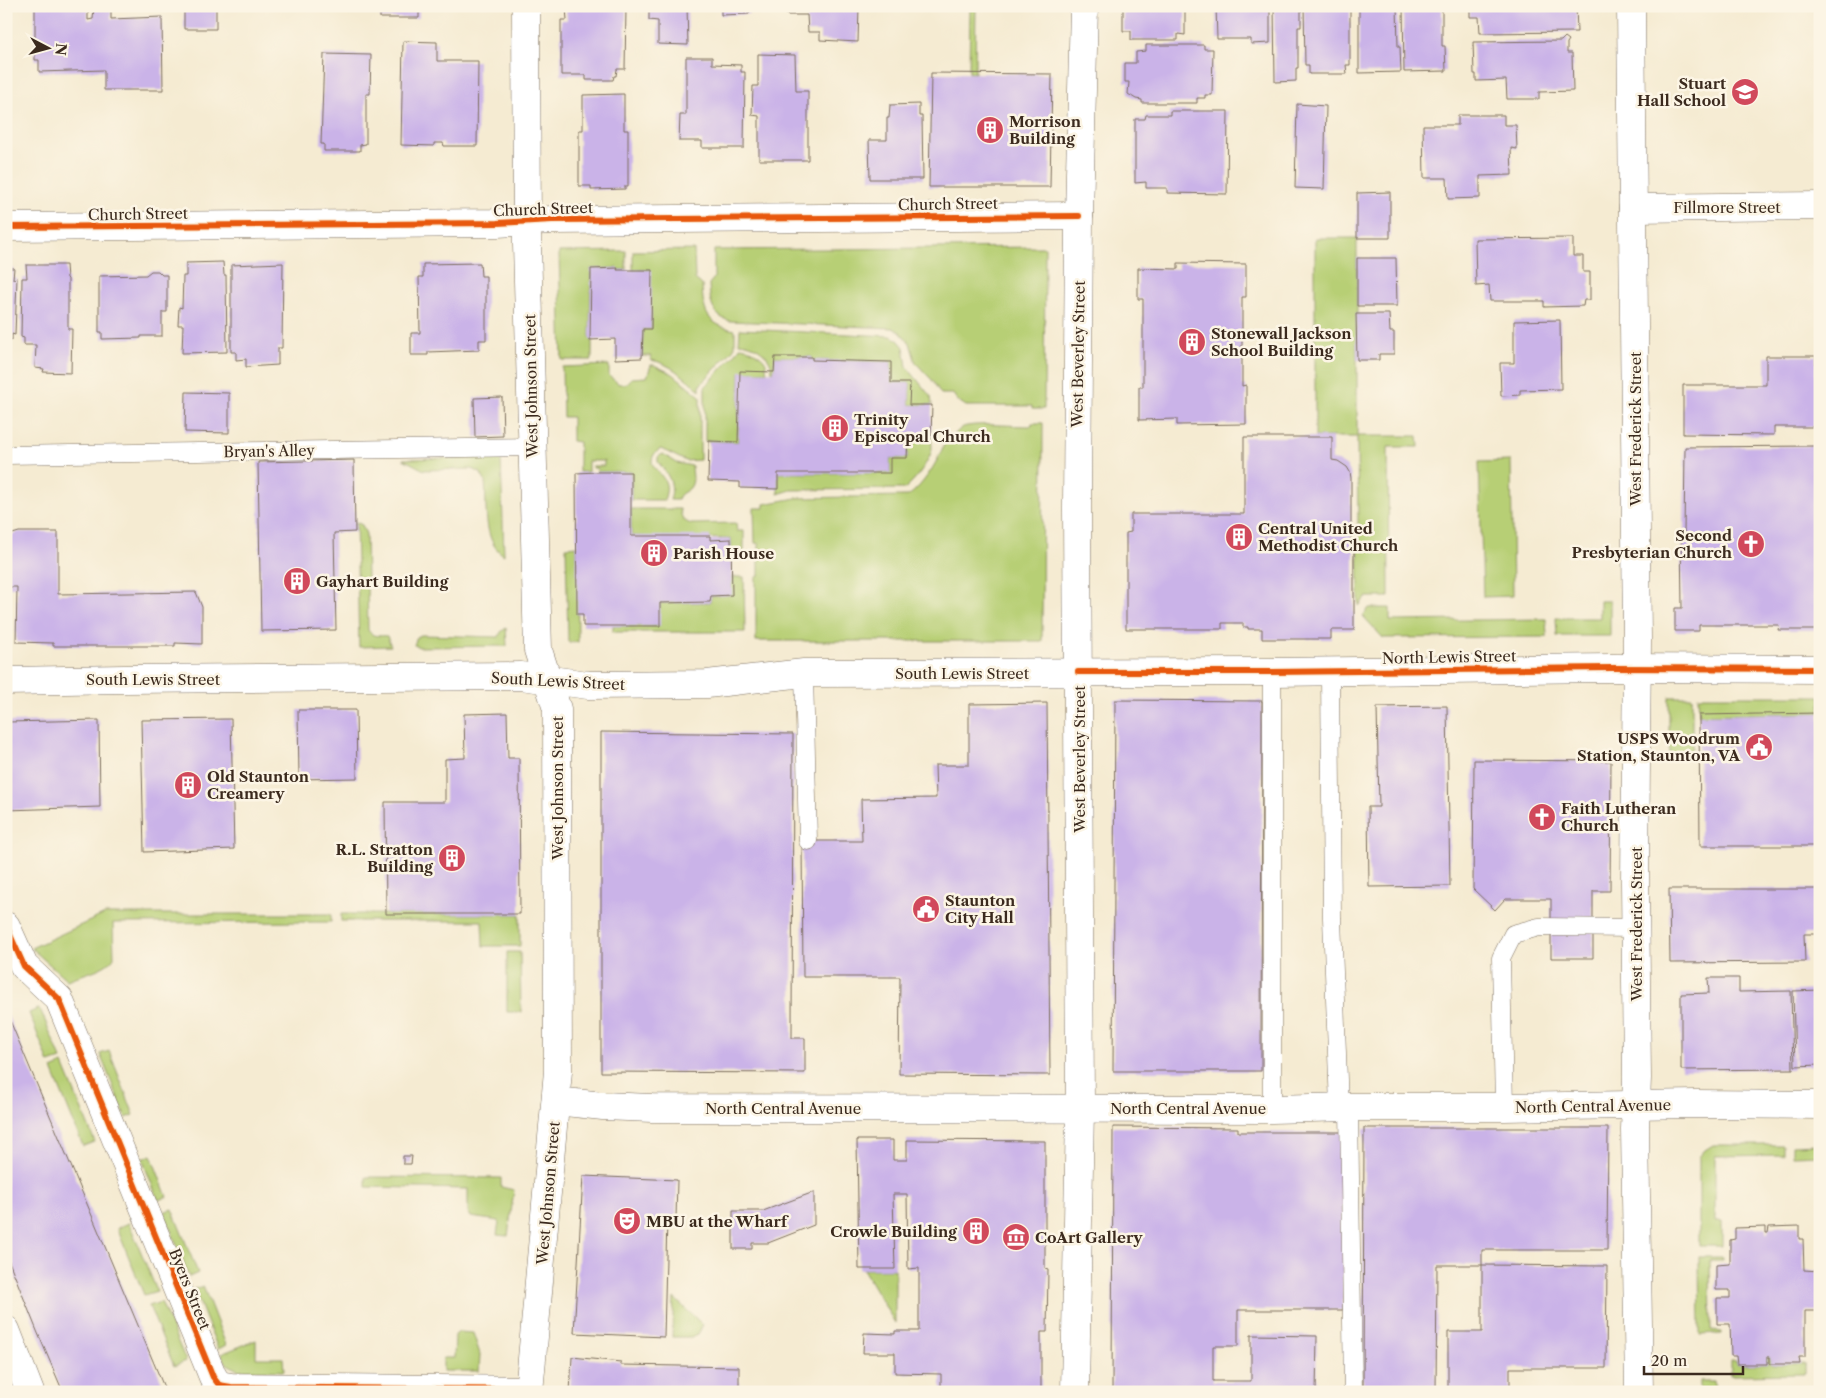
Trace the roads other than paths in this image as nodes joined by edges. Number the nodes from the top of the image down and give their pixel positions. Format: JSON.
{"nodes":[{"id":1,"x":526,"y":6,"type":"edge"},
{"id":2,"x":1084,"y":6,"type":"edge"},
{"id":3,"x":1632,"y":6,"type":"edge"},
{"id":4,"x":1820,"y":206,"type":"edge"},
{"id":5,"x":1633,"y":208,"type":"junction"},
{"id":6,"x":1080,"y":216,"type":"junction"},
{"id":7,"x":527,"y":221,"type":"junction"},
{"id":8,"x":6,"y":227,"type":"edge"},
{"id":9,"x":532,"y":447,"type":"junction"},
{"id":10,"x":6,"y":455,"type":"edge"},
{"id":11,"x":1637,"y":668,"type":"junction"},
{"id":12,"x":1820,"y":669,"type":"edge"},
{"id":13,"x":1078,"y":672,"type":"junction"},
{"id":14,"x":1272,"y":672,"type":"junction"},
{"id":15,"x":1330,"y":672,"type":"junction"},
{"id":16,"x":804,"y":674,"type":"junction"},
{"id":17,"x":548,"y":680,"type":"junction"},
{"id":18,"x":6,"y":681,"type":"edge"},
{"id":19,"x":808,"y":841,"type":"dead end"},
{"id":20,"x":6,"y":926,"type":"edge"},
{"id":21,"x":1635,"y":928,"type":"junction"},
{"id":22,"x":556,"y":1101,"type":"junction"},
{"id":23,"x":1636,"y":1105,"type":"junction"},
{"id":24,"x":1820,"y":1105,"type":"edge"},
{"id":25,"x":1344,"y":1107,"type":"junction"},
{"id":26,"x":1504,"y":1107,"type":"junction"},
{"id":27,"x":1080,"y":1108,"type":"junction"},
{"id":28,"x":1272,"y":1109,"type":"junction"},
{"id":29,"x":6,"y":1330,"type":"edge"},
{"id":30,"x":529,"y":1391,"type":"edge"},
{"id":31,"x":30,"y":1392,"type":"edge"},
{"id":32,"x":1076,"y":1392,"type":"edge"},
{"id":33,"x":1353,"y":1392,"type":"edge"},
{"id":34,"x":1639,"y":1392,"type":"edge"}],
"edges":[{"from":1,"to":7,"type":"main road","name":"West Johnson Street"},
{"from":2,"to":6,"type":"main road","name":"West Beverley Street"},
{"from":3,"to":5,"type":"main road","name":"West Frederick Street"},
{"from":4,"to":5,"type":"main road","name":"Fillmore Street"},
{"from":5,"to":11,"type":"main road","name":"West Frederick Street"},
{"from":6,"to":7,"type":"main road","name":"Church Street"},
{"from":6,"to":13,"type":"main road","name":"West Beverley Street"},
{"from":7,"to":8,"type":"main road","name":"Church Street"},
{"from":7,"to":9,"type":"main road","name":"West Johnson Street"},
{"from":9,"to":10,"type":"lane","name":"Bryan's Alley"},
{"from":9,"to":17,"type":"main road","name":"West Johnson Street"},
{"from":11,"to":12,"type":"main road","name":"North Lewis Street"},
{"from":11,"to":15,"type":"main road","name":"North Lewis Street"},
{"from":11,"to":21,"type":"main road","name":"West Frederick Street"},
{"from":13,"to":14,"type":"main road","name":"North Lewis Street"},
{"from":13,"to":16,"type":"main road","name":"South Lewis Street"},
{"from":13,"to":27,"type":"main road","name":"West Beverley Street"},
{"from":14,"to":15,"type":"main road","name":"North Lewis Street"},
{"from":14,"to":28,"type":"lane"},
{"from":15,"to":25,"type":"lane"},
{"from":16,"to":17,"type":"main road","name":"South Lewis Street"},
{"from":16,"to":19,"type":"lane"},
{"from":17,"to":18,"type":"main road","name":"South Lewis Street"},
{"from":17,"to":22,"type":"main road","name":"West Johnson Street"},
{"from":20,"to":30,"type":"main road","name":"Byers Street"},
{"from":21,"to":23,"type":"main road","name":"West Frederick Street"},
{"from":21,"to":26,"type":"lane"},
{"from":22,"to":27,"type":"main road","name":"North Central Avenue"},
{"from":22,"to":30,"type":"main road","name":"West Johnson Street"},
{"from":23,"to":24,"type":"main road","name":"North Central Avenue"},
{"from":23,"to":26,"type":"main road","name":"North Central Avenue"},
{"from":23,"to":34,"type":"main road","name":"West Frederick Street"},
{"from":25,"to":26,"type":"main road","name":"North Central Avenue"},
{"from":25,"to":28,"type":"main road","name":"North Central Avenue"},
{"from":25,"to":33,"type":"lane"},
{"from":27,"to":28,"type":"main road","name":"North Central Avenue"},
{"from":27,"to":32,"type":"main road","name":"West Beverley Street"},
{"from":29,"to":31,"type":"main road"}]}
